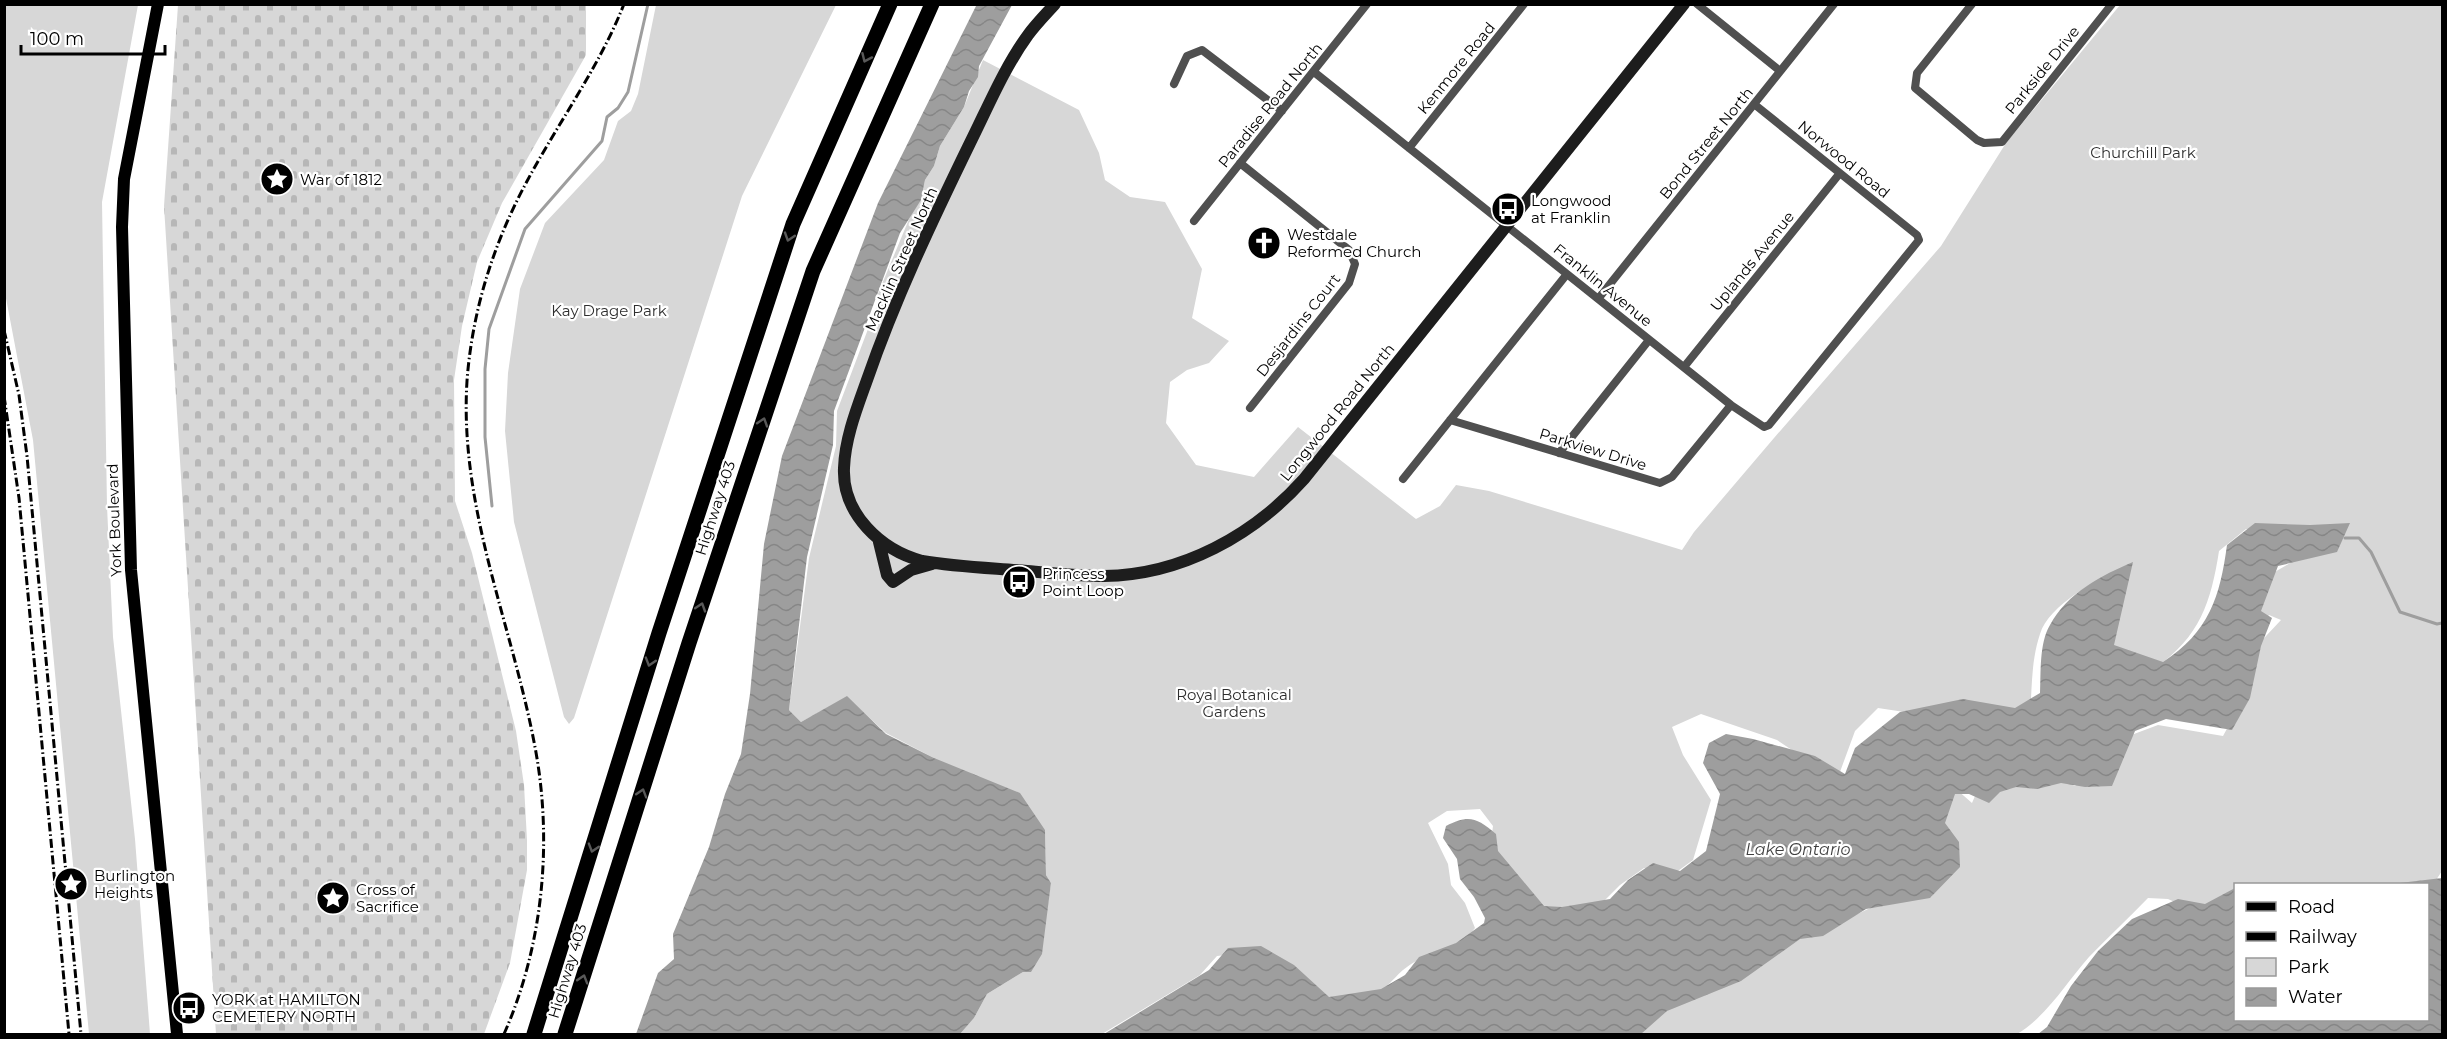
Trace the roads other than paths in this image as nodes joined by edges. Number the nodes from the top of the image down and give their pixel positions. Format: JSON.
{"nodes":[{"id":1,"x":158,"y":4,"type":"edge"},
{"id":2,"x":890,"y":4,"type":"edge"},
{"id":3,"x":932,"y":4,"type":"edge"},
{"id":4,"x":1367,"y":4,"type":"edge"},
{"id":5,"x":1524,"y":4,"type":"edge"},
{"id":6,"x":1684,"y":4,"type":"edge"},
{"id":7,"x":1697,"y":4,"type":"edge"},
{"id":8,"x":1834,"y":4,"type":"edge"},
{"id":9,"x":1972,"y":4,"type":"edge"},
{"id":10,"x":2112,"y":4,"type":"edge"},
{"id":11,"x":1055,"y":5,"type":"edge"},
{"id":12,"x":1780,"y":71,"type":"junction"},
{"id":13,"x":1314,"y":72,"type":"junction"},
{"id":14,"x":1174,"y":84,"type":"dead end"},
{"id":15,"x":1754,"y":104,"type":"junction"},
{"id":16,"x":1282,"y":111,"type":"junction"},
{"id":17,"x":1409,"y":148,"type":"junction"},
{"id":18,"x":1240,"y":163,"type":"junction"},
{"id":19,"x":1840,"y":173,"type":"junction"},
{"id":20,"x":1194,"y":221,"type":"dead end"},
{"id":21,"x":1507,"y":226,"type":"junction"},
{"id":22,"x":1568,"y":274,"type":"junction"},
{"id":23,"x":1598,"y":299,"type":"junction"},
{"id":24,"x":1649,"y":340,"type":"junction"},
{"id":25,"x":1684,"y":367,"type":"junction"},
{"id":26,"x":1731,"y":405,"type":"junction"},
{"id":27,"x":1250,"y":408,"type":"dead end"},
{"id":28,"x":1450,"y":420,"type":"junction"},
{"id":29,"x":1764,"y":427,"type":"joint"},
{"id":30,"x":1559,"y":453,"type":"junction"},
{"id":31,"x":1403,"y":479,"type":"dead end"},
{"id":32,"x":878,"y":541,"type":"junction"},
{"id":33,"x":936,"y":563,"type":"junction"},
{"id":34,"x":177,"y":1035,"type":"edge"},
{"id":35,"x":534,"y":1035,"type":"edge"},
{"id":36,"x":565,"y":1035,"type":"edge"}],
"edges":[{"from":1,"to":34,"type":"main road","name":"York Boulevard"},
{"from":2,"to":35,"type":"highway","name":"Highway 403","one_way":true},
{"from":36,"to":3,"type":"highway","name":"Highway 403","one_way":true},
{"from":4,"to":13,"type":"street","name":"Paradise Road North"},
{"from":5,"to":17,"type":"street","name":"Kenmore Road"},
{"from":6,"to":21,"type":"street","name":"Longwood Road North"},
{"from":7,"to":12,"type":"street"},
{"from":8,"to":12,"type":"street","name":"Bond Street North"},
{"from":9,"to":10,"type":"street","name":"Parkside Drive"},
{"from":11,"to":32,"type":"street","name":"Macklin Street North"},
{"from":12,"to":15,"type":"street","name":"Bond Street North"},
{"from":13,"to":16,"type":"street","name":"Paradise Road North"},
{"from":13,"to":17,"type":"street","name":"Franklin Avenue"},
{"from":14,"to":16,"type":"street"},
{"from":15,"to":19,"type":"street","name":"Norwood Road"},
{"from":15,"to":23,"type":"street","name":"Bond Street North"},
{"from":16,"to":18,"type":"street","name":"Paradise Road North"},
{"from":17,"to":21,"type":"street","name":"Franklin Avenue"},
{"from":18,"to":20,"type":"street","name":"Paradise Road North"},
{"from":18,"to":27,"type":"street","name":"Desjardins Court"},
{"from":19,"to":25,"type":"street","name":"Uplands Avenue"},
{"from":19,"to":29,"type":"street","name":"Norwood Road"},
{"from":21,"to":22,"type":"street","name":"Franklin Avenue"},
{"from":21,"to":33,"type":"street","name":"Longwood Road North"},
{"from":22,"to":23,"type":"street","name":"Franklin Avenue"},
{"from":22,"to":28,"type":"street"},
{"from":23,"to":24,"type":"street","name":"Franklin Avenue"},
{"from":24,"to":25,"type":"street","name":"Franklin Avenue"},
{"from":24,"to":30,"type":"street"},
{"from":25,"to":26,"type":"street","name":"Franklin Avenue"},
{"from":26,"to":29,"type":"street","name":"Franklin Avenue"},
{"from":26,"to":30,"type":"street","name":"Parkview Drive"},
{"from":28,"to":30,"type":"street","name":"Parkview Drive"},
{"from":28,"to":31,"type":"street"},
{"from":32,"to":33,"type":"street","name":"Longwood Road North"},
{"from":32,"to":33,"type":"street"}]}
